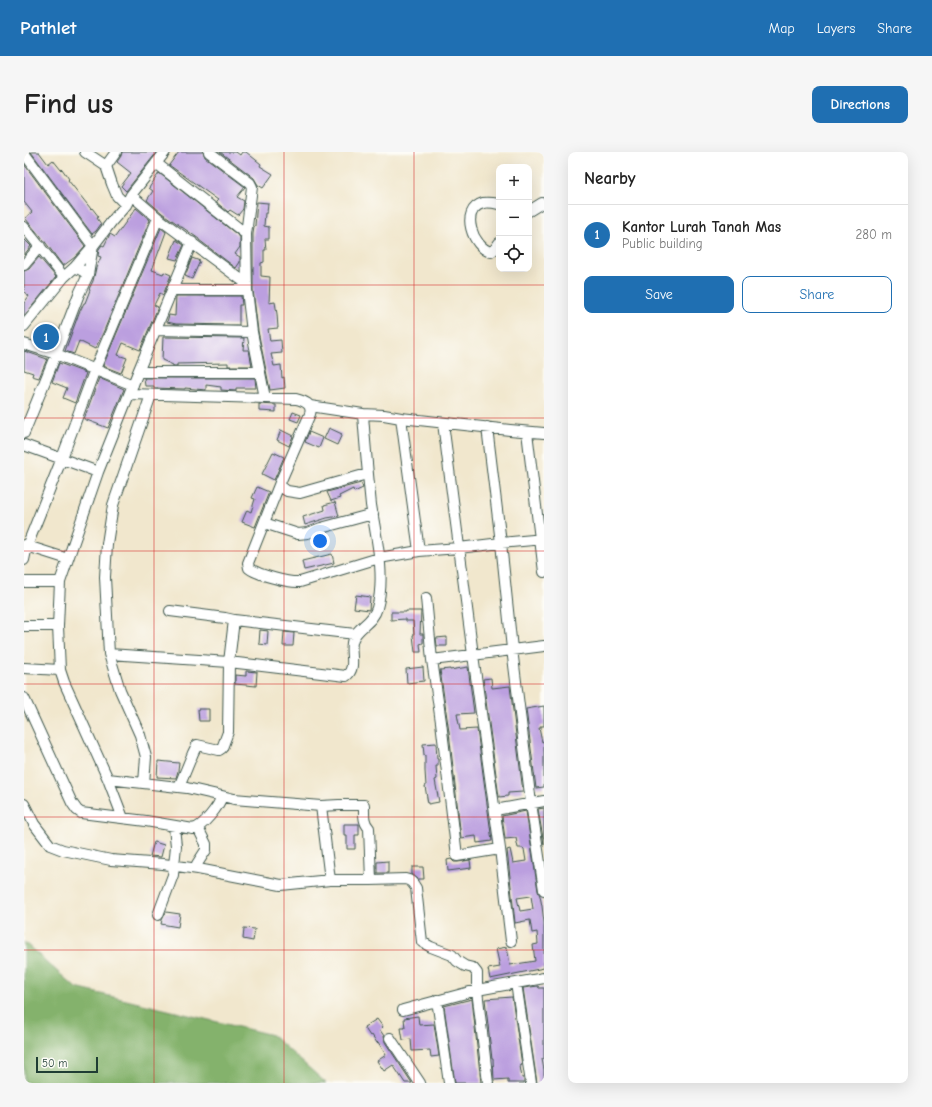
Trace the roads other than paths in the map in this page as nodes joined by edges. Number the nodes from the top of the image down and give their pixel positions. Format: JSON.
{"nodes":[{"id":1,"x":85,"y":152,"type":"edge"},
{"id":2,"x":116,"y":152,"type":"edge"},
{"id":3,"x":165,"y":152,"type":"edge"},
{"id":4,"x":209,"y":152,"type":"edge"},
{"id":5,"x":24,"y":153,"type":"edge"},
{"id":6,"x":156,"y":163,"type":"junction"},
{"id":7,"x":106,"y":166,"type":"junction"},
{"id":8,"x":131,"y":195,"type":"junction"},
{"id":9,"x":543,"y":203,"type":"edge"},
{"id":10,"x":496,"y":204,"type":"edge"},
{"id":11,"x":532,"y":204,"type":"edge"},
{"id":12,"x":126,"y":205,"type":"junction"},
{"id":13,"x":532,"y":210,"type":"edge"},
{"id":14,"x":158,"y":218,"type":"junction"},
{"id":15,"x":24,"y":227,"type":"edge"},
{"id":16,"x":246,"y":234,"type":"junction"},
{"id":17,"x":192,"y":242,"type":"junction"},
{"id":18,"x":40,"y":246,"type":"junction"},
{"id":19,"x":93,"y":246,"type":"junction"},
{"id":20,"x":496,"y":248,"type":"edge"},
{"id":21,"x":24,"y":266,"type":"edge"},
{"id":22,"x":75,"y":267,"type":"junction"},
{"id":23,"x":88,"y":276,"type":"junction"},
{"id":24,"x":64,"y":277,"type":"junction"},
{"id":25,"x":247,"y":287,"type":"junction"},
{"id":26,"x":173,"y":290,"type":"junction"},
{"id":27,"x":24,"y":326,"type":"edge"},
{"id":28,"x":156,"y":330,"type":"junction"},
{"id":29,"x":252,"y":332,"type":"junction"},
{"id":30,"x":24,"y":344,"type":"edge"},
{"id":31,"x":56,"y":354,"type":"junction"},
{"id":32,"x":95,"y":369,"type":"junction"},
{"id":33,"x":138,"y":372,"type":"junction"},
{"id":34,"x":260,"y":372,"type":"junction"},
{"id":35,"x":131,"y":390,"type":"junction"},
{"id":36,"x":151,"y":395,"type":"junction"},
{"id":37,"x":265,"y":398,"type":"junction"},
{"id":38,"x":310,"y":406,"type":"junction"},
{"id":39,"x":363,"y":414,"type":"junction"},
{"id":40,"x":401,"y":418,"type":"junction"},
{"id":41,"x":443,"y":423,"type":"junction"},
{"id":42,"x":487,"y":428,"type":"junction"},
{"id":43,"x":527,"y":432,"type":"junction"},
{"id":44,"x":544,"y":433,"type":"edge"},
{"id":45,"x":24,"y":434,"type":"edge"},
{"id":46,"x":24,"y":445,"type":"edge"},
{"id":47,"x":62,"y":458,"type":"junction"},
{"id":48,"x":98,"y":472,"type":"junction"},
{"id":49,"x":367,"y":474,"type":"junction"},
{"id":50,"x":279,"y":485,"type":"junction"},
{"id":51,"x":373,"y":514,"type":"junction"},
{"id":52,"x":264,"y":523,"type":"junction"},
{"id":53,"x":542,"y":539,"type":"edge"},
{"id":54,"x":501,"y":543,"type":"junction"},
{"id":55,"x":26,"y":546,"type":"edge"},
{"id":56,"x":459,"y":548,"type":"junction"},
{"id":57,"x":419,"y":551,"type":"junction"},
{"id":58,"x":379,"y":558,"type":"junction"},
{"id":59,"x":68,"y":559,"type":"junction"},
{"id":60,"x":24,"y":560,"type":"edge"},
{"id":61,"x":544,"y":572,"type":"edge"},
{"id":62,"x":24,"y":582,"type":"edge"},
{"id":63,"x":60,"y":582,"type":"junction"},
{"id":64,"x":426,"y":598,"type":"dead end"},
{"id":65,"x":170,"y":611,"type":"dead end"},
{"id":66,"x":234,"y":620,"type":"junction"},
{"id":67,"x":24,"y":626,"type":"edge"},
{"id":68,"x":58,"y":626,"type":"junction"},
{"id":69,"x":355,"y":634,"type":"junction"},
{"id":70,"x":544,"y":646,"type":"edge"},
{"id":71,"x":512,"y":650,"type":"junction"},
{"id":72,"x":108,"y":654,"type":"junction"},
{"id":73,"x":473,"y":655,"type":"junction"},
{"id":74,"x":432,"y":660,"type":"junction"},
{"id":75,"x":229,"y":662,"type":"junction"},
{"id":76,"x":24,"y":668,"type":"edge"},
{"id":77,"x":60,"y":670,"type":"junction"},
{"id":78,"x":24,"y":698,"type":"edge"},
{"id":79,"x":108,"y":779,"type":"junction"},
{"id":80,"x":144,"y":783,"type":"junction"},
{"id":81,"x":179,"y":787,"type":"junction"},
{"id":82,"x":222,"y":796,"type":"junction"},
{"id":83,"x":544,"y":800,"type":"edge"},
{"id":84,"x":532,"y":803,"type":"junction"},
{"id":85,"x":24,"y":804,"type":"edge"},
{"id":86,"x":321,"y":806,"type":"junction"},
{"id":87,"x":495,"y":810,"type":"junction"},
{"id":88,"x":122,"y":818,"type":"junction"},
{"id":89,"x":174,"y":827,"type":"junction"},
{"id":90,"x":197,"y":828,"type":"junction"},
{"id":91,"x":500,"y":849,"type":"junction"},
{"id":92,"x":174,"y":866,"type":"junction"},
{"id":93,"x":198,"y":869,"type":"junction"},
{"id":94,"x":330,"y":880,"type":"junction"},
{"id":95,"x":371,"y":880,"type":"junction"},
{"id":96,"x":544,"y":890,"type":"edge"},
{"id":97,"x":158,"y":915,"type":"dead end"},
{"id":98,"x":511,"y":941,"type":"dead end"},
{"id":99,"x":544,"y":978,"type":"edge"},
{"id":100,"x":516,"y":984,"type":"junction"},
{"id":101,"x":477,"y":990,"type":"junction"},
{"id":102,"x":437,"y":1000,"type":"junction"},
{"id":103,"x":403,"y":1010,"type":"dead end"},
{"id":104,"x":390,"y":1038,"type":"dead end"},
{"id":105,"x":420,"y":1083,"type":"edge"},
{"id":106,"x":449,"y":1083,"type":"edge"},
{"id":107,"x":488,"y":1083,"type":"edge"},
{"id":108,"x":530,"y":1083,"type":"edge"}],
"edges":[{"from":1,"to":7,"type":"street"},
{"from":2,"to":7,"type":"street"},
{"from":3,"to":6,"type":"street"},
{"from":4,"to":16,"type":"street"},
{"from":5,"to":19,"type":"street"},
{"from":6,"to":8,"type":"street"},
{"from":6,"to":16,"type":"street"},
{"from":7,"to":12,"type":"street"},
{"from":8,"to":12,"type":"street"},
{"from":8,"to":14,"type":"street"},
{"from":9,"to":11,"type":"street"},
{"from":9,"to":13,"type":"street"},
{"from":10,"to":20,"type":"street"},
{"from":12,"to":19,"type":"street"},
{"from":14,"to":17,"type":"street"},
{"from":14,"to":32,"type":"street"},
{"from":15,"to":18,"type":"street"},
{"from":16,"to":25,"type":"street"},
{"from":17,"to":25,"type":"street"},
{"from":17,"to":26,"type":"street"},
{"from":18,"to":21,"type":"street"},
{"from":18,"to":24,"type":"street"},
{"from":19,"to":22,"type":"street"},
{"from":19,"to":23,"type":"street"},
{"from":22,"to":23,"type":"street"},
{"from":22,"to":24,"type":"street"},
{"from":23,"to":31,"type":"street"},
{"from":24,"to":27,"type":"street"},
{"from":25,"to":26,"type":"street"},
{"from":25,"to":29,"type":"street"},
{"from":26,"to":28,"type":"street"},
{"from":28,"to":29,"type":"street"},
{"from":28,"to":33,"type":"street"},
{"from":29,"to":34,"type":"street"},
{"from":30,"to":31,"type":"street"},
{"from":31,"to":32,"type":"street"},
{"from":31,"to":45,"type":"street"},
{"from":32,"to":35,"type":"street"},
{"from":32,"to":47,"type":"street"},
{"from":33,"to":34,"type":"street"},
{"from":33,"to":35,"type":"street"},
{"from":34,"to":37,"type":"street"},
{"from":35,"to":36,"type":"street"},
{"from":35,"to":48,"type":"street"},
{"from":36,"to":37,"type":"street"},
{"from":36,"to":72,"type":"street"},
{"from":37,"to":38,"type":"street"},
{"from":38,"to":39,"type":"street"},
{"from":38,"to":50,"type":"street"},
{"from":39,"to":40,"type":"street"},
{"from":39,"to":49,"type":"street"},
{"from":40,"to":41,"type":"street"},
{"from":40,"to":57,"type":"street"},
{"from":41,"to":42,"type":"street"},
{"from":41,"to":56,"type":"street"},
{"from":42,"to":43,"type":"street"},
{"from":42,"to":54,"type":"street"},
{"from":43,"to":44,"type":"street"},
{"from":43,"to":53,"type":"street"},
{"from":46,"to":47,"type":"street"},
{"from":47,"to":48,"type":"street"},
{"from":47,"to":55,"type":"street"},
{"from":48,"to":59,"type":"street"},
{"from":49,"to":50,"type":"street"},
{"from":49,"to":51,"type":"street"},
{"from":50,"to":52,"type":"street"},
{"from":51,"to":52,"type":"street"},
{"from":51,"to":58,"type":"street"},
{"from":52,"to":58,"type":"street"},
{"from":53,"to":54,"type":"street"},
{"from":53,"to":61,"type":"street"},
{"from":54,"to":56,"type":"street"},
{"from":54,"to":71,"type":"street"},
{"from":55,"to":59,"type":"street"},
{"from":55,"to":60,"type":"street"},
{"from":56,"to":57,"type":"street"},
{"from":56,"to":73,"type":"street"},
{"from":57,"to":58,"type":"street"},
{"from":58,"to":69,"type":"street"},
{"from":59,"to":63,"type":"street"},
{"from":62,"to":63,"type":"street"},
{"from":63,"to":68,"type":"street"},
{"from":64,"to":74,"type":"street"},
{"from":65,"to":66,"type":"street"},
{"from":66,"to":69,"type":"street"},
{"from":66,"to":75,"type":"street"},
{"from":67,"to":68,"type":"street"},
{"from":68,"to":77,"type":"street"},
{"from":69,"to":75,"type":"street"},
{"from":70,"to":71,"type":"street"},
{"from":71,"to":73,"type":"street"},
{"from":71,"to":84,"type":"street"},
{"from":72,"to":75,"type":"street"},
{"from":72,"to":80,"type":"street"},
{"from":73,"to":74,"type":"street"},
{"from":73,"to":87,"type":"street"},
{"from":74,"to":91,"type":"street"},
{"from":75,"to":81,"type":"street"},
{"from":76,"to":77,"type":"street"},
{"from":77,"to":79,"type":"street"},
{"from":78,"to":88,"type":"street"},
{"from":79,"to":80,"type":"street"},
{"from":79,"to":88,"type":"street"},
{"from":80,"to":81,"type":"street"},
{"from":81,"to":82,"type":"street"},
{"from":82,"to":86,"type":"street"},
{"from":82,"to":90,"type":"street"},
{"from":83,"to":84,"type":"street"},
{"from":84,"to":87,"type":"street"},
{"from":84,"to":96,"type":"street"},
{"from":85,"to":92,"type":"street"},
{"from":86,"to":94,"type":"street"},
{"from":86,"to":95,"type":"street"},
{"from":87,"to":91,"type":"street"},
{"from":88,"to":89,"type":"street"},
{"from":89,"to":90,"type":"street"},
{"from":89,"to":92,"type":"street"},
{"from":90,"to":93,"type":"street"},
{"from":91,"to":98,"type":"street"},
{"from":92,"to":93,"type":"street"},
{"from":92,"to":97,"type":"street"},
{"from":93,"to":94,"type":"street"},
{"from":94,"to":95,"type":"street"},
{"from":95,"to":101,"type":"street"},
{"from":99,"to":100,"type":"street"},
{"from":100,"to":101,"type":"street"},
{"from":100,"to":108,"type":"street"},
{"from":101,"to":102,"type":"street"},
{"from":101,"to":107,"type":"street"},
{"from":102,"to":103,"type":"street"},
{"from":102,"to":106,"type":"street"},
{"from":104,"to":105,"type":"street"}]}
